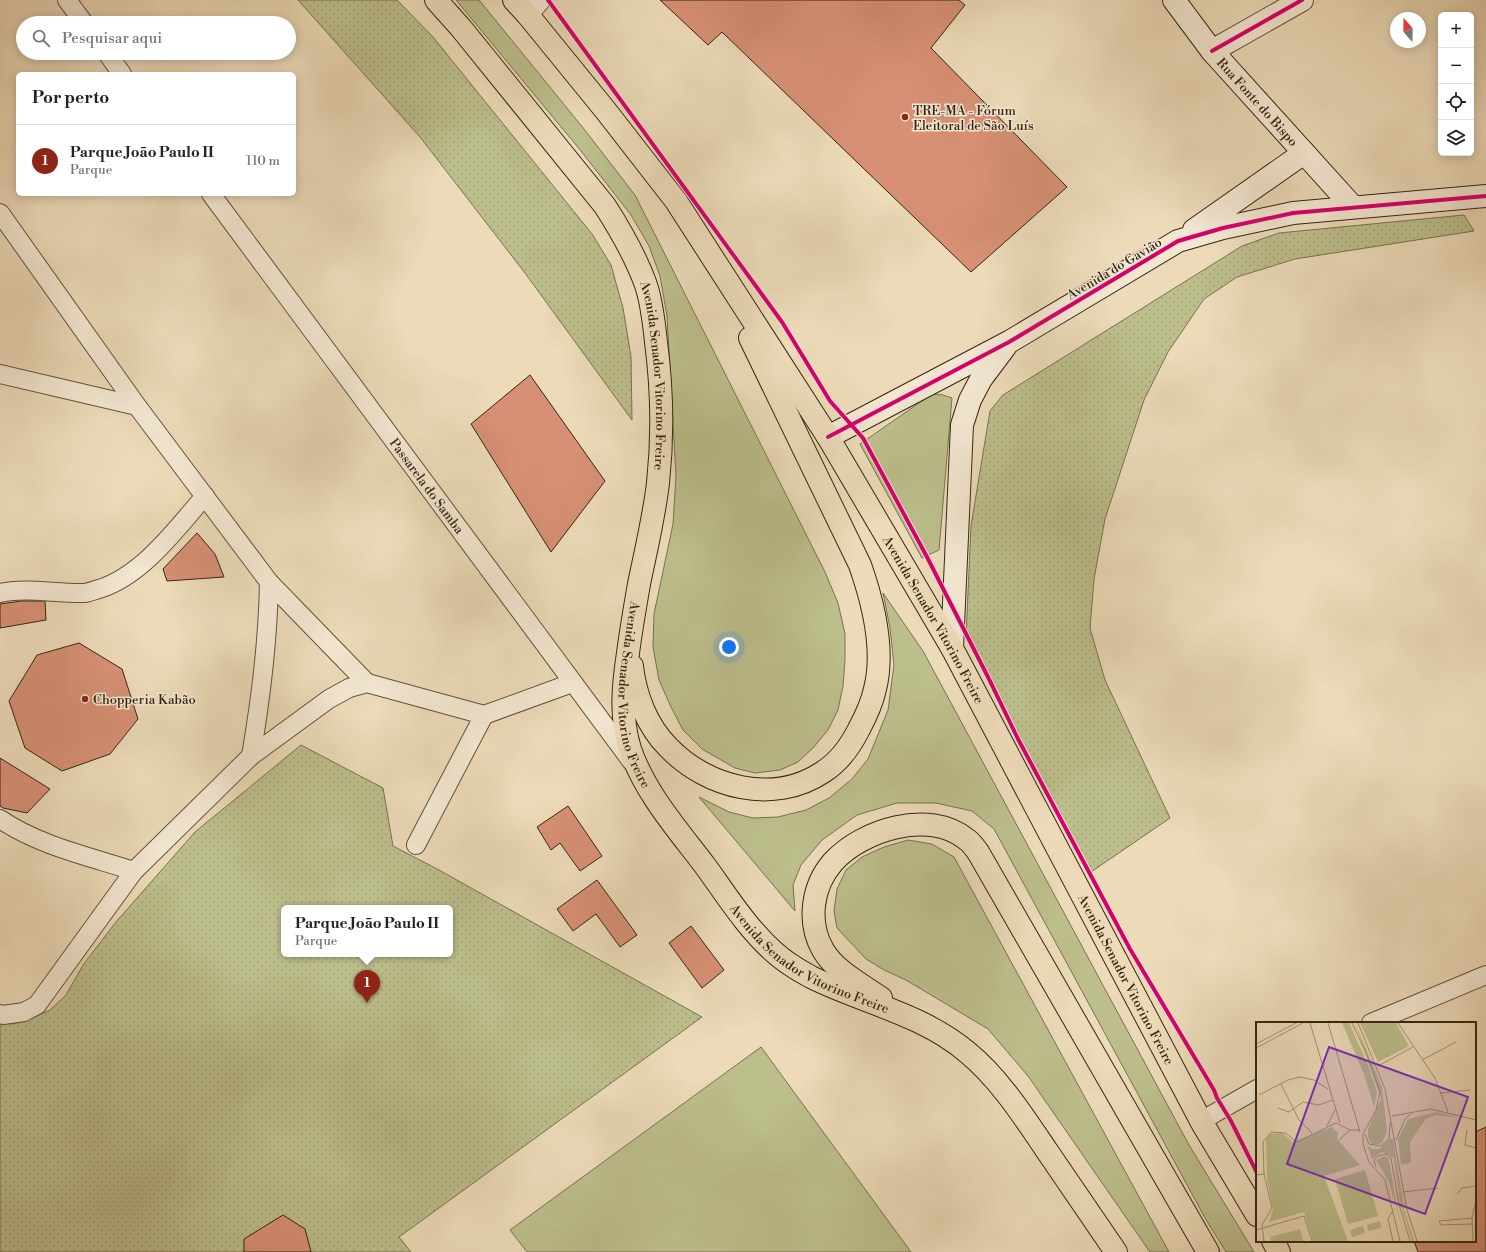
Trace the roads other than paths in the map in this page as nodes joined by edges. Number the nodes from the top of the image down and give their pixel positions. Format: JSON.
{"nodes":[{"id":1,"x":67,"y":0,"type":"edge"},
{"id":2,"x":436,"y":0,"type":"edge"},
{"id":3,"x":1174,"y":0,"type":"edge"},
{"id":4,"x":1302,"y":0,"type":"edge"},
{"id":5,"x":526,"y":5,"type":"edge"},
{"id":6,"x":79,"y":16,"type":"edge"},
{"id":7,"x":1212,"y":51,"type":"junction"},
{"id":8,"x":112,"y":60,"type":"edge"},
{"id":9,"x":121,"y":72,"type":"edge"},
{"id":10,"x":1304,"y":153,"type":"junction"},
{"id":11,"x":212,"y":196,"type":"edge"},
{"id":12,"x":1486,"y":196,"type":"edge"},
{"id":13,"x":1353,"y":207,"type":"junction"},
{"id":14,"x":0,"y":213,"type":"edge"},
{"id":15,"x":1178,"y":241,"type":"junction"},
{"id":16,"x":708,"y":252,"type":"junction"},
{"id":17,"x":1009,"y":342,"type":"junction"},
{"id":18,"x":0,"y":374,"type":"edge"},
{"id":19,"x":137,"y":406,"type":"junction"},
{"id":20,"x":828,"y":437,"type":"junction"},
{"id":21,"x":205,"y":496,"type":"junction"},
{"id":22,"x":269,"y":582,"type":"junction"},
{"id":23,"x":0,"y":593,"type":"edge"},
{"id":24,"x":633,"y":614,"type":"junction"},
{"id":25,"x":952,"y":648,"type":"junction"},
{"id":26,"x":572,"y":682,"type":"junction"},
{"id":27,"x":367,"y":683,"type":"junction"},
{"id":28,"x":484,"y":715,"type":"junction"},
{"id":29,"x":251,"y":756,"type":"junction"},
{"id":30,"x":643,"y":778,"type":"junction"},
{"id":31,"x":0,"y":819,"type":"edge"},
{"id":32,"x":416,"y":845,"type":"dead end"},
{"id":33,"x":134,"y":871,"type":"junction"},
{"id":34,"x":1486,"y":975,"type":"edge"},
{"id":35,"x":0,"y":1014,"type":"edge"},
{"id":36,"x":907,"y":1016,"type":"junction"},
{"id":37,"x":1373,"y":1022,"type":"edge"},
{"id":38,"x":1256,"y":1090,"type":"edge"},
{"id":39,"x":1201,"y":1121,"type":"junction"},
{"id":40,"x":1256,"y":1213,"type":"edge"},
{"id":41,"x":1274,"y":1242,"type":"edge"},
{"id":42,"x":1116,"y":1252,"type":"edge"},
{"id":43,"x":1208,"y":1252,"type":"edge"},
{"id":44,"x":1279,"y":1252,"type":"edge"}],
"edges":[{"from":1,"to":6,"type":"lane"},
{"from":2,"to":24,"type":"main road","name":"Avenida Senador Vitorino Freire"},
{"from":3,"to":7,"type":"street","name":"Rua Fonte do Bispo"},
{"from":4,"to":7,"type":"street","name":"Rua Fonte do Bispo"},
{"from":5,"to":16,"type":"main road","name":"Avenida Senador Vitorino Freire"},
{"from":7,"to":10,"type":"street","name":"Rua Fonte do Bispo"},
{"from":8,"to":9,"type":"lane"},
{"from":10,"to":13,"type":"street","name":"Rua Fonte do Bispo"},
{"from":10,"to":15,"type":"street","name":"Rua Fonte do Bispo"},
{"from":11,"to":26,"type":"lane","name":"Passarela do Samba"},
{"from":12,"to":13,"type":"street","name":"Avenida do Gavião"},
{"from":13,"to":15,"type":"street","name":"Avenida do Gavião"},
{"from":14,"to":19,"type":"lane"},
{"from":15,"to":17,"type":"street","name":"Avenida do Gavião"},
{"from":16,"to":20,"type":"main road","name":"Avenida Senador Vitorino Freire"},
{"from":16,"to":24,"type":"main road"},
{"from":17,"to":20,"type":"street","name":"Avenida do Gavião"},
{"from":17,"to":25,"type":"street","name":"Avenida do Gavião"},
{"from":18,"to":19,"type":"lane"},
{"from":19,"to":21,"type":"lane"},
{"from":20,"to":25,"type":"main road","name":"Avenida Senador Vitorino Freire"},
{"from":21,"to":22,"type":"lane"},
{"from":21,"to":23,"type":"lane"},
{"from":22,"to":27,"type":"lane"},
{"from":22,"to":29,"type":"lane"},
{"from":24,"to":30,"type":"main road","name":"Avenida Senador Vitorino Freire"},
{"from":25,"to":39,"type":"main road","name":"Avenida Senador Vitorino Freire"},
{"from":26,"to":28,"type":"lane"},
{"from":26,"to":30,"type":"lane","name":"Passarela do Samba"},
{"from":27,"to":28,"type":"lane"},
{"from":27,"to":29,"type":"lane"},
{"from":28,"to":32,"type":"lane"},
{"from":29,"to":33,"type":"lane"},
{"from":30,"to":36,"type":"main road","name":"Avenida Senador Vitorino Freire"},
{"from":31,"to":33,"type":"lane"},
{"from":33,"to":35,"type":"lane"},
{"from":34,"to":37,"type":"lane"},
{"from":36,"to":42,"type":"main road","name":"Avenida Senador Vitorino Freire"},
{"from":36,"to":43,"type":"main road"},
{"from":38,"to":39,"type":"lane"},
{"from":39,"to":40,"type":"main road","name":"Avenida Senador Vitorino Freire"},
{"from":41,"to":44,"type":"main road"}]}
